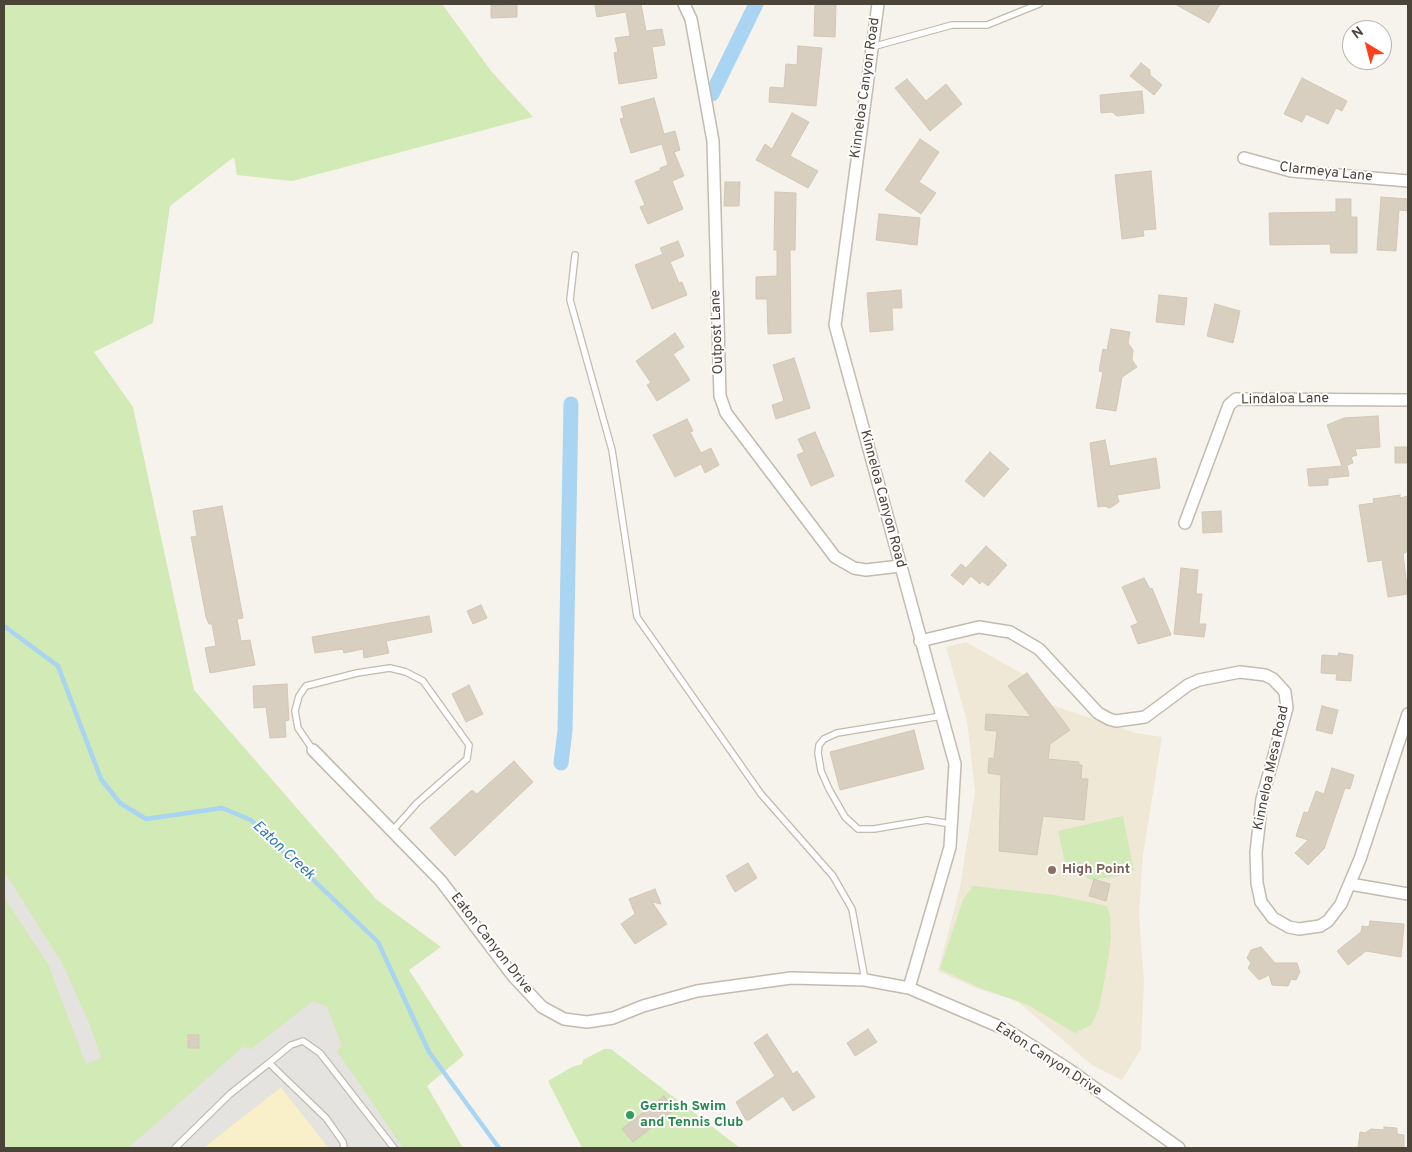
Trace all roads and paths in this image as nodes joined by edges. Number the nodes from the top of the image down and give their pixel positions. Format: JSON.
{"nodes":[{"id":1,"x":684,"y":4,"type":"edge"},
{"id":2,"x":878,"y":4,"type":"edge"},
{"id":3,"x":1039,"y":4,"type":"edge"},
{"id":4,"x":872,"y":47,"type":"junction"},
{"id":5,"x":1244,"y":158,"type":"dead end"},
{"id":6,"x":1408,"y":181,"type":"edge"},
{"id":7,"x":575,"y":255,"type":"dead end"},
{"id":8,"x":1408,"y":400,"type":"edge"},
{"id":9,"x":1185,"y":523,"type":"dead end"},
{"id":10,"x":900,"y":566,"type":"junction"},
{"id":11,"x":920,"y":641,"type":"junction"},
{"id":12,"x":1408,"y":714,"type":"edge"},
{"id":13,"x":942,"y":716,"type":"junction"},
{"id":14,"x":314,"y":750,"type":"joint"},
{"id":15,"x":951,"y":824,"type":"junction"},
{"id":16,"x":393,"y":830,"type":"junction"},
{"id":17,"x":1350,"y":884,"type":"junction"},
{"id":18,"x":1408,"y":894,"type":"edge"},
{"id":19,"x":865,"y":980,"type":"junction"},
{"id":20,"x":909,"y":988,"type":"junction"},
{"id":21,"x":269,"y":1063,"type":"junction"},
{"id":22,"x":175,"y":1148,"type":"edge"},
{"id":23,"x":344,"y":1148,"type":"edge"},
{"id":24,"x":394,"y":1148,"type":"edge"},
{"id":25,"x":1179,"y":1148,"type":"edge"}],
"edges":[{"from":1,"to":10,"type":"street","name":"Outpost Lane"},
{"from":2,"to":4,"type":"street","name":"Kinneloa Canyon Road"},
{"from":3,"to":4,"type":"lane"},
{"from":4,"to":10,"type":"street","name":"Kinneloa Canyon Road"},
{"from":5,"to":6,"type":"street","name":"Clarmeya Lane"},
{"from":7,"to":19,"type":"lane"},
{"from":8,"to":9,"type":"street","name":"Lindaloa Lane"},
{"from":10,"to":11,"type":"street","name":"Kinneloa Canyon Road"},
{"from":11,"to":13,"type":"street","name":"Kinneloa Canyon Road"},
{"from":11,"to":17,"type":"street","name":"Kinneloa Mesa Road"},
{"from":12,"to":17,"type":"street","name":"Kinneloa Mesa Road"},
{"from":13,"to":15,"type":"street","name":"Kinneloa Canyon Road"},
{"from":13,"to":15,"type":"lane"},
{"from":14,"to":16,"type":"street","name":"Eaton Canyon Drive"},
{"from":14,"to":16,"type":"lane"},
{"from":15,"to":20,"type":"street","name":"Kinneloa Canyon Road"},
{"from":16,"to":19,"type":"street","name":"Eaton Canyon Drive"},
{"from":17,"to":18,"type":"street"},
{"from":19,"to":20,"type":"street","name":"Eaton Canyon Drive"},
{"from":20,"to":25,"type":"street","name":"Eaton Canyon Drive"},
{"from":21,"to":22,"type":"lane"},
{"from":21,"to":23,"type":"lane"},
{"from":21,"to":24,"type":"lane"}]}
